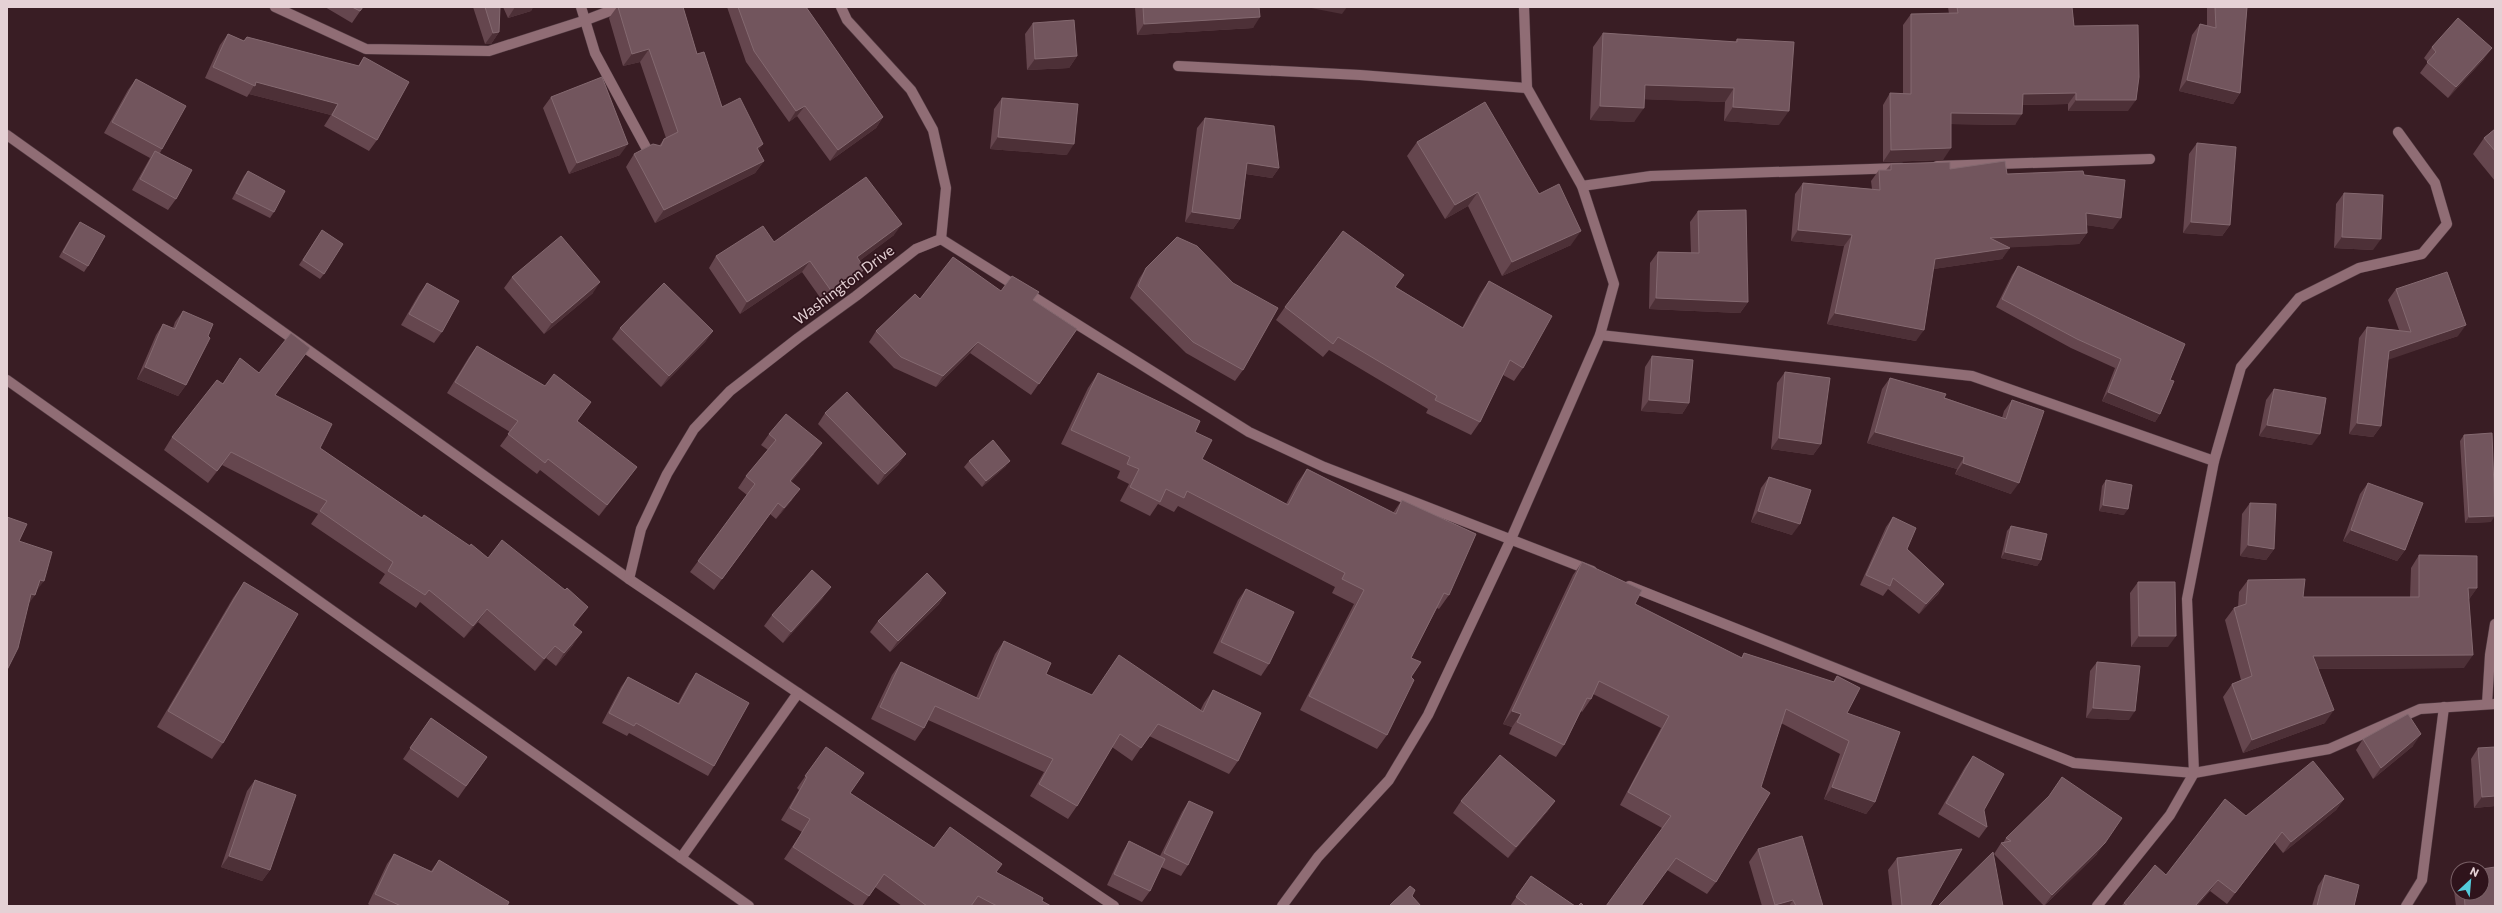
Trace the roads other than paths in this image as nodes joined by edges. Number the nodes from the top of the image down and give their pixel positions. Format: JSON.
{"nodes":[{"id":1,"x":275,"y":7,"type":"edge"},
{"id":2,"x":581,"y":7,"type":"edge"},
{"id":3,"x":620,"y":7,"type":"edge"},
{"id":4,"x":841,"y":7,"type":"edge"},
{"id":5,"x":1524,"y":7,"type":"edge"},
{"id":6,"x":586,"y":20,"type":"junction"},
{"id":7,"x":1178,"y":66,"type":"dead end"},
{"id":8,"x":1527,"y":88,"type":"junction"},
{"id":9,"x":2398,"y":132,"type":"dead end"},
{"id":10,"x":7,"y":135,"type":"edge"},
{"id":11,"x":649,"y":153,"type":"edge"},
{"id":12,"x":2150,"y":159,"type":"dead end"},
{"id":13,"x":1913,"y":167,"type":"edge"},
{"id":14,"x":1928,"y":167,"type":"edge"},
{"id":15,"x":1582,"y":186,"type":"junction"},
{"id":16,"x":941,"y":238,"type":"junction"},
{"id":17,"x":1600,"y":335,"type":"junction"},
{"id":18,"x":7,"y":380,"type":"edge"},
{"id":19,"x":2214,"y":461,"type":"junction"},
{"id":20,"x":1511,"y":539,"type":"junction"},
{"id":21,"x":1600,"y":574,"type":"edge"},
{"id":22,"x":629,"y":579,"type":"junction"},
{"id":23,"x":1622,"y":583,"type":"edge"},
{"id":24,"x":2495,"y":624,"type":"edge"},
{"id":25,"x":798,"y":693,"type":"junction"},
{"id":26,"x":2491,"y":704,"type":"edge"},
{"id":27,"x":2444,"y":707,"type":"junction"},
{"id":28,"x":2194,"y":773,"type":"junction"},
{"id":29,"x":681,"y":858,"type":"junction"},
{"id":30,"x":749,"y":906,"type":"edge"},
{"id":31,"x":1114,"y":906,"type":"edge"},
{"id":32,"x":1282,"y":906,"type":"edge"},
{"id":33,"x":2097,"y":906,"type":"edge"},
{"id":34,"x":2406,"y":906,"type":"edge"}],
"edges":[{"from":1,"to":6,"type":"street"},
{"from":2,"to":6,"type":"street"},
{"from":3,"to":6,"type":"street"},
{"from":4,"to":16,"type":"street"},
{"from":5,"to":8,"type":"street"},
{"from":6,"to":11,"type":"street"},
{"from":7,"to":8,"type":"street"},
{"from":8,"to":15,"type":"street"},
{"from":9,"to":19,"type":"street"},
{"from":10,"to":22,"type":"street"},
{"from":12,"to":14,"type":"street"},
{"from":13,"to":15,"type":"street"},
{"from":15,"to":17,"type":"street"},
{"from":16,"to":20,"type":"street"},
{"from":16,"to":22,"type":"street","name":"Washington Drive"},
{"from":17,"to":19,"type":"street"},
{"from":17,"to":20,"type":"street"},
{"from":18,"to":29,"type":"street"},
{"from":19,"to":28,"type":"street"},
{"from":20,"to":21,"type":"street"},
{"from":20,"to":32,"type":"street"},
{"from":22,"to":25,"type":"street"},
{"from":23,"to":28,"type":"street"},
{"from":24,"to":26,"type":"street"},
{"from":25,"to":29,"type":"street"},
{"from":25,"to":31,"type":"street"},
{"from":26,"to":27,"type":"street"},
{"from":27,"to":28,"type":"street"},
{"from":27,"to":34,"type":"street"},
{"from":28,"to":33,"type":"street"},
{"from":29,"to":30,"type":"street"}]}
